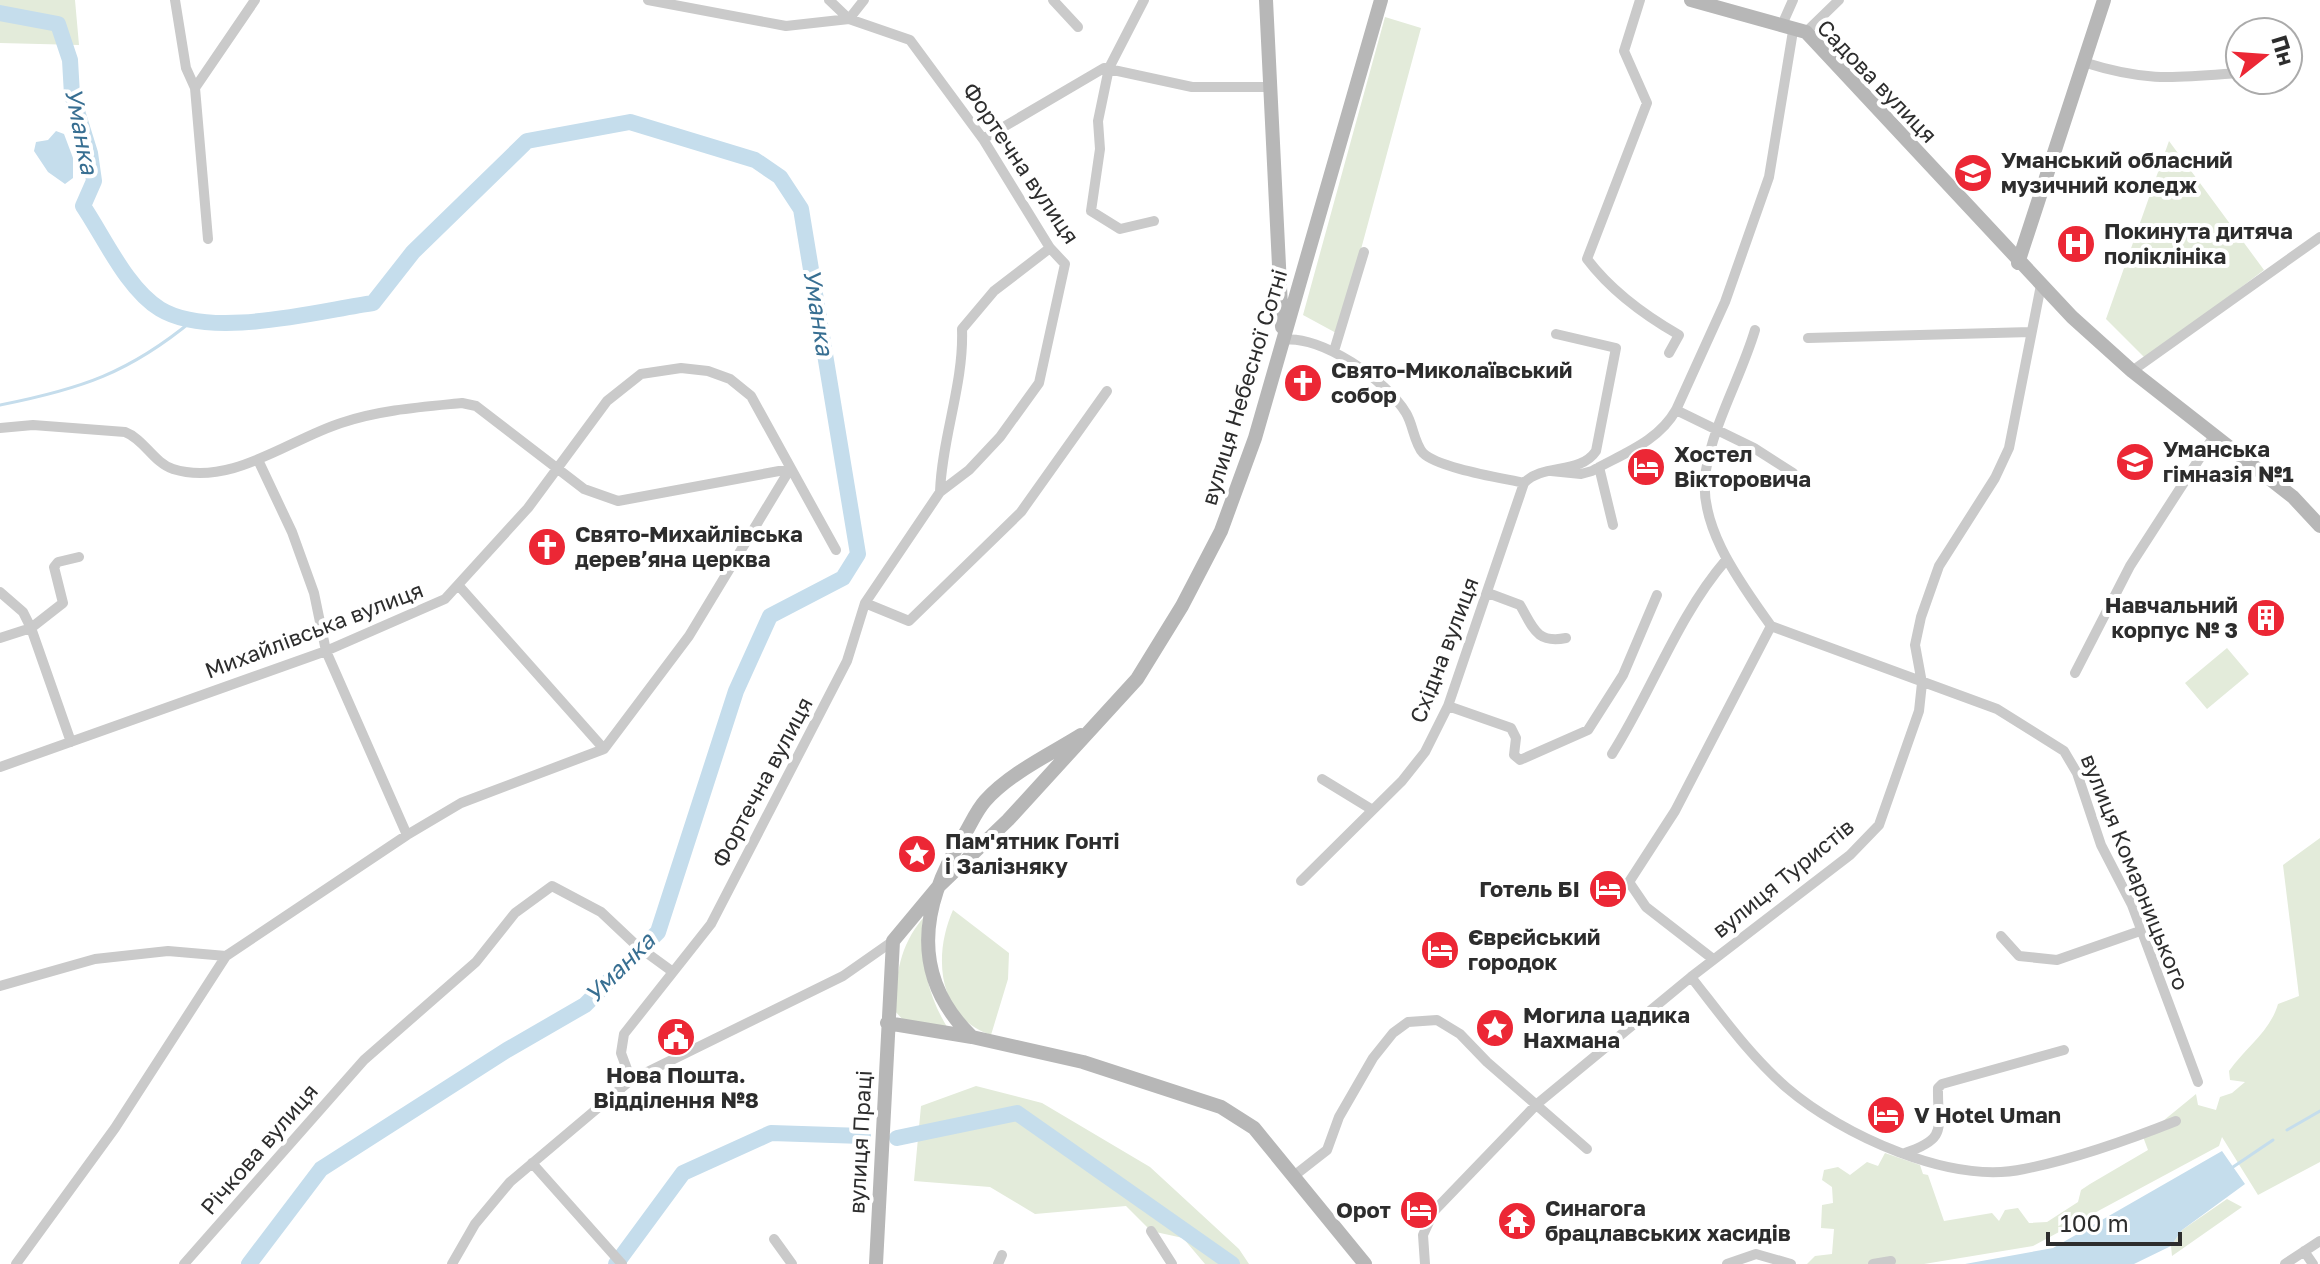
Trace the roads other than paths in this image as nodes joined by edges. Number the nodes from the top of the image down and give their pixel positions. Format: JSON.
{"nodes":[{"id":1,"x":175,"y":0,"type":"edge"},
{"id":2,"x":255,"y":0,"type":"edge"},
{"id":3,"x":648,"y":0,"type":"edge"},
{"id":4,"x":829,"y":0,"type":"edge"},
{"id":5,"x":864,"y":0,"type":"edge"},
{"id":6,"x":1053,"y":0,"type":"edge"},
{"id":7,"x":1144,"y":0,"type":"edge"},
{"id":8,"x":1266,"y":0,"type":"edge"},
{"id":9,"x":1381,"y":0,"type":"edge"},
{"id":10,"x":1640,"y":0,"type":"edge"},
{"id":11,"x":1691,"y":0,"type":"edge"},
{"id":12,"x":1793,"y":0,"type":"edge"},
{"id":13,"x":1839,"y":0,"type":"edge"},
{"id":14,"x":2104,"y":0,"type":"edge"},
{"id":15,"x":849,"y":19,"type":"junction"},
{"id":16,"x":1078,"y":27,"type":"dead end"},
{"id":17,"x":1793,"y":30,"type":"junction"},
{"id":18,"x":2083,"y":62,"type":"junction"},
{"id":19,"x":1109,"y":68,"type":"junction"},
{"id":20,"x":2224,"y":74,"type":"edge"},
{"id":21,"x":1271,"y":87,"type":"junction"},
{"id":22,"x":195,"y":88,"type":"junction"},
{"id":23,"x":983,"y":139,"type":"junction"},
{"id":24,"x":1154,"y":221,"type":"dead end"},
{"id":25,"x":208,"y":239,"type":"dead end"},
{"id":26,"x":2319,"y":240,"type":"edge"},
{"id":27,"x":1050,"y":248,"type":"junction"},
{"id":28,"x":1364,"y":252,"type":"dead end"},
{"id":29,"x":2018,"y":263,"type":"junction"},
{"id":30,"x":1302,"y":276,"type":"junction"},
{"id":31,"x":1280,"y":280,"type":"junction"},
{"id":32,"x":2041,"y":285,"type":"junction"},
{"id":33,"x":1755,"y":330,"type":"dead end"},
{"id":34,"x":2031,"y":332,"type":"junction"},
{"id":35,"x":1556,"y":334,"type":"dead end"},
{"id":36,"x":1808,"y":338,"type":"dead end"},
{"id":37,"x":1283,"y":340,"type":"junction"},
{"id":38,"x":1334,"y":351,"type":"junction"},
{"id":39,"x":1669,"y":353,"type":"dead end"},
{"id":40,"x":2132,"y":371,"type":"junction"},
{"id":41,"x":1107,"y":391,"type":"dead end"},
{"id":42,"x":1676,"y":410,"type":"junction"},
{"id":43,"x":0,"y":428,"type":"edge"},
{"id":44,"x":1718,"y":429,"type":"junction"},
{"id":45,"x":2214,"y":436,"type":"junction"},
{"id":46,"x":258,"y":460,"type":"junction"},
{"id":47,"x":1599,"y":467,"type":"junction"},
{"id":48,"x":559,"y":468,"type":"junction"},
{"id":49,"x":790,"y":469,"type":"junction"},
{"id":50,"x":1551,"y":471,"type":"junction"},
{"id":51,"x":1793,"y":473,"type":"dead end"},
{"id":52,"x":1524,"y":483,"type":"junction"},
{"id":53,"x":940,"y":492,"type":"junction"},
{"id":54,"x":1613,"y":525,"type":"dead end"},
{"id":55,"x":2320,"y":526,"type":"edge"},
{"id":56,"x":836,"y":550,"type":"dead end"},
{"id":57,"x":79,"y":557,"type":"dead end"},
{"id":58,"x":1726,"y":560,"type":"junction"},
{"id":59,"x":459,"y":586,"type":"junction"},
{"id":60,"x":0,"y":592,"type":"edge"},
{"id":61,"x":1488,"y":593,"type":"junction"},
{"id":62,"x":1657,"y":595,"type":"dead end"},
{"id":63,"x":865,"y":603,"type":"junction"},
{"id":64,"x":1771,"y":626,"type":"junction"},
{"id":65,"x":31,"y":628,"type":"junction"},
{"id":66,"x":0,"y":638,"type":"edge"},
{"id":67,"x":1566,"y":638,"type":"dead end"},
{"id":68,"x":326,"y":651,"type":"junction"},
{"id":69,"x":2075,"y":673,"type":"dead end"},
{"id":70,"x":1922,"y":683,"type":"junction"},
{"id":71,"x":1448,"y":706,"type":"junction"},
{"id":72,"x":1095,"y":727,"type":"junction"},
{"id":73,"x":71,"y":742,"type":"junction"},
{"id":74,"x":604,"y":749,"type":"junction"},
{"id":75,"x":1612,"y":754,"type":"dead end"},
{"id":76,"x":0,"y":767,"type":"edge"},
{"id":77,"x":1322,"y":779,"type":"dead end"},
{"id":78,"x":985,"y":801,"type":"junction"},
{"id":79,"x":1371,"y":809,"type":"junction"},
{"id":80,"x":1008,"y":820,"type":"junction"},
{"id":81,"x":407,"y":835,"type":"junction"},
{"id":82,"x":1301,"y":881,"type":"dead end"},
{"id":83,"x":938,"y":887,"type":"junction"},
{"id":84,"x":2140,"y":931,"type":"junction"},
{"id":85,"x":2001,"y":936,"type":"dead end"},
{"id":86,"x":893,"y":941,"type":"junction"},
{"id":87,"x":226,"y":956,"type":"junction"},
{"id":88,"x":1713,"y":959,"type":"junction"},
{"id":89,"x":673,"y":972,"type":"junction"},
{"id":90,"x":1691,"y":977,"type":"junction"},
{"id":91,"x":0,"y":986,"type":"edge"},
{"id":92,"x":887,"y":1023,"type":"junction"},
{"id":93,"x":972,"y":1037,"type":"junction"},
{"id":94,"x":2064,"y":1050,"type":"dead end"},
{"id":95,"x":631,"y":1080,"type":"junction"},
{"id":96,"x":2198,"y":1082,"type":"dead end"},
{"id":97,"x":1537,"y":1104,"type":"junction"},
{"id":98,"x":2176,"y":1121,"type":"dead end"},
{"id":99,"x":1587,"y":1149,"type":"dead end"},
{"id":100,"x":1903,"y":1153,"type":"junction"},
{"id":101,"x":532,"y":1163,"type":"junction"},
{"id":102,"x":1295,"y":1175,"type":"junction"},
{"id":103,"x":1151,"y":1231,"type":"dead end"},
{"id":104,"x":774,"y":1239,"type":"dead end"},
{"id":105,"x":2320,"y":1241,"type":"edge"},
{"id":106,"x":2304,"y":1251,"type":"junction"},
{"id":107,"x":1891,"y":1261,"type":"dead end"},
{"id":108,"x":16,"y":1264,"type":"edge"},
{"id":109,"x":184,"y":1264,"type":"edge"},
{"id":110,"x":452,"y":1264,"type":"edge"},
{"id":111,"x":622,"y":1264,"type":"edge"},
{"id":112,"x":792,"y":1264,"type":"edge"},
{"id":113,"x":876,"y":1264,"type":"edge"},
{"id":114,"x":1172,"y":1264,"type":"edge"},
{"id":115,"x":1365,"y":1264,"type":"edge"},
{"id":116,"x":1425,"y":1264,"type":"edge"},
{"id":117,"x":1727,"y":1264,"type":"edge"},
{"id":118,"x":1791,"y":1264,"type":"edge"},
{"id":119,"x":1873,"y":1264,"type":"edge"},
{"id":120,"x":2285,"y":1264,"type":"edge"},
{"id":121,"x":2313,"y":1264,"type":"edge"}],
"edges":[{"from":1,"to":22,"type":"street"},
{"from":2,"to":22,"type":"street"},
{"from":3,"to":15,"type":"street","name":"Фортечна вулиця"},
{"from":4,"to":15,"type":"street"},
{"from":5,"to":15,"type":"street"},
{"from":6,"to":16,"type":"street"},
{"from":7,"to":19,"type":"street"},
{"from":8,"to":21,"type":"main road"},
{"from":9,"to":30,"type":"main road","name":"вулиця Небесної Сотні"},
{"from":10,"to":39,"type":"street"},
{"from":11,"to":17,"type":"main road","name":"Садова вулиця"},
{"from":12,"to":17,"type":"street"},
{"from":13,"to":17,"type":"street"},
{"from":14,"to":18,"type":"main road"},
{"from":15,"to":23,"type":"street","name":"Фортечна вулиця"},
{"from":17,"to":29,"type":"main road","name":"Садова вулиця"},
{"from":17,"to":42,"type":"street"},
{"from":18,"to":20,"type":"street"},
{"from":18,"to":29,"type":"main road"},
{"from":19,"to":21,"type":"street"},
{"from":19,"to":23,"type":"street"},
{"from":19,"to":24,"type":"street"},
{"from":21,"to":31,"type":"main road"},
{"from":22,"to":25,"type":"street"},
{"from":23,"to":27,"type":"street","name":"Фортечна вулиця"},
{"from":26,"to":40,"type":"street"},
{"from":27,"to":53,"type":"street"},
{"from":27,"to":53,"type":"street","name":"Фортечна вулиця"},
{"from":28,"to":38,"type":"street"},
{"from":29,"to":32,"type":"main road","name":"Садова вулиця"},
{"from":30,"to":31,"type":"main road"},
{"from":30,"to":37,"type":"main road","name":"вулиця Небесної Сотні"},
{"from":31,"to":37,"type":"main road"},
{"from":32,"to":34,"type":"street","name":"вулиця Туристів"},
{"from":32,"to":40,"type":"main road","name":"Садова вулиця"},
{"from":33,"to":44,"type":"street"},
{"from":34,"to":36,"type":"street"},
{"from":34,"to":70,"type":"street","name":"вулиця Туристів"},
{"from":35,"to":50,"type":"street"},
{"from":37,"to":38,"type":"street"},
{"from":37,"to":72,"type":"main road","name":"вулиця Небесної Сотні"},
{"from":38,"to":52,"type":"street"},
{"from":40,"to":45,"type":"main road","name":"Садова вулиця"},
{"from":41,"to":63,"type":"street"},
{"from":42,"to":44,"type":"street"},
{"from":42,"to":47,"type":"street"},
{"from":43,"to":46,"type":"street"},
{"from":44,"to":51,"type":"street"},
{"from":44,"to":58,"type":"street"},
{"from":45,"to":55,"type":"main road","name":"Садова вулиця"},
{"from":45,"to":69,"type":"street"},
{"from":46,"to":48,"type":"street"},
{"from":46,"to":68,"type":"street"},
{"from":47,"to":50,"type":"street"},
{"from":47,"to":54,"type":"street"},
{"from":48,"to":49,"type":"street"},
{"from":48,"to":49,"type":"street","name":"Михайлівська вулиця"},
{"from":48,"to":59,"type":"street","name":"Михайлівська вулиця"},
{"from":49,"to":56,"type":"street","name":"Михайлівська вулиця"},
{"from":49,"to":74,"type":"street"},
{"from":50,"to":52,"type":"street"},
{"from":52,"to":61,"type":"street","name":"Східна вулиця"},
{"from":53,"to":63,"type":"street","name":"Фортечна вулиця"},
{"from":57,"to":65,"type":"street"},
{"from":58,"to":64,"type":"street"},
{"from":58,"to":75,"type":"street"},
{"from":59,"to":68,"type":"street","name":"Михайлівська вулиця"},
{"from":59,"to":74,"type":"street"},
{"from":60,"to":65,"type":"street"},
{"from":61,"to":67,"type":"street"},
{"from":61,"to":71,"type":"street","name":"Східна вулиця"},
{"from":62,"to":71,"type":"street"},
{"from":63,"to":89,"type":"street","name":"Фортечна вулиця"},
{"from":64,"to":70,"type":"street","name":"вулиця Комарницького"},
{"from":64,"to":88,"type":"street"},
{"from":65,"to":66,"type":"street"},
{"from":65,"to":73,"type":"street"},
{"from":68,"to":73,"type":"street","name":"Михайлівська вулиця"},
{"from":68,"to":81,"type":"street"},
{"from":70,"to":84,"type":"street","name":"вулиця Комарницького"},
{"from":70,"to":88,"type":"street","name":"вулиця Туристів"},
{"from":71,"to":79,"type":"street","name":"Східна вулиця"},
{"from":72,"to":78,"type":"main road"},
{"from":72,"to":80,"type":"main road","name":"вулиця Небесної Сотні"},
{"from":73,"to":76,"type":"street","name":"Михайлівська вулиця"},
{"from":74,"to":81,"type":"street"},
{"from":77,"to":79,"type":"street"},
{"from":78,"to":80,"type":"main road"},
{"from":78,"to":83,"type":"main road"},
{"from":79,"to":82,"type":"street","name":"Східна вулиця"},
{"from":80,"to":83,"type":"main road","name":"вулиця Небесної Сотні"},
{"from":81,"to":87,"type":"street"},
{"from":83,"to":86,"type":"main road"},
{"from":83,"to":93,"type":"main road"},
{"from":84,"to":85,"type":"street"},
{"from":84,"to":96,"type":"street","name":"вулиця Комарницького"},
{"from":86,"to":92,"type":"main road","name":"вулиця Праці"},
{"from":86,"to":95,"type":"street"},
{"from":87,"to":91,"type":"street"},
{"from":87,"to":108,"type":"street"},
{"from":88,"to":90,"type":"street","name":"вулиця Туристів"},
{"from":89,"to":95,"type":"street","name":"Фортечна вулиця"},
{"from":89,"to":109,"type":"street","name":"Річкова вулиця"},
{"from":90,"to":97,"type":"street","name":"вулиця Туристів"},
{"from":90,"to":100,"type":"street"},
{"from":92,"to":93,"type":"main road"},
{"from":92,"to":113,"type":"main road","name":"вулиця Праці"},
{"from":93,"to":102,"type":"main road"},
{"from":94,"to":100,"type":"street"},
{"from":95,"to":101,"type":"street"},
{"from":97,"to":99,"type":"street"},
{"from":97,"to":102,"type":"street"},
{"from":97,"to":116,"type":"street","name":"вулиця Туристів"},
{"from":98,"to":100,"type":"street"},
{"from":101,"to":110,"type":"street"},
{"from":101,"to":111,"type":"street"},
{"from":102,"to":115,"type":"main road"},
{"from":103,"to":114,"type":"street"},
{"from":104,"to":112,"type":"street"},
{"from":105,"to":106,"type":"street"},
{"from":106,"to":120,"type":"street"},
{"from":106,"to":121,"type":"street"},
{"from":107,"to":119,"type":"street"},
{"from":117,"to":118,"type":"street"}]}
